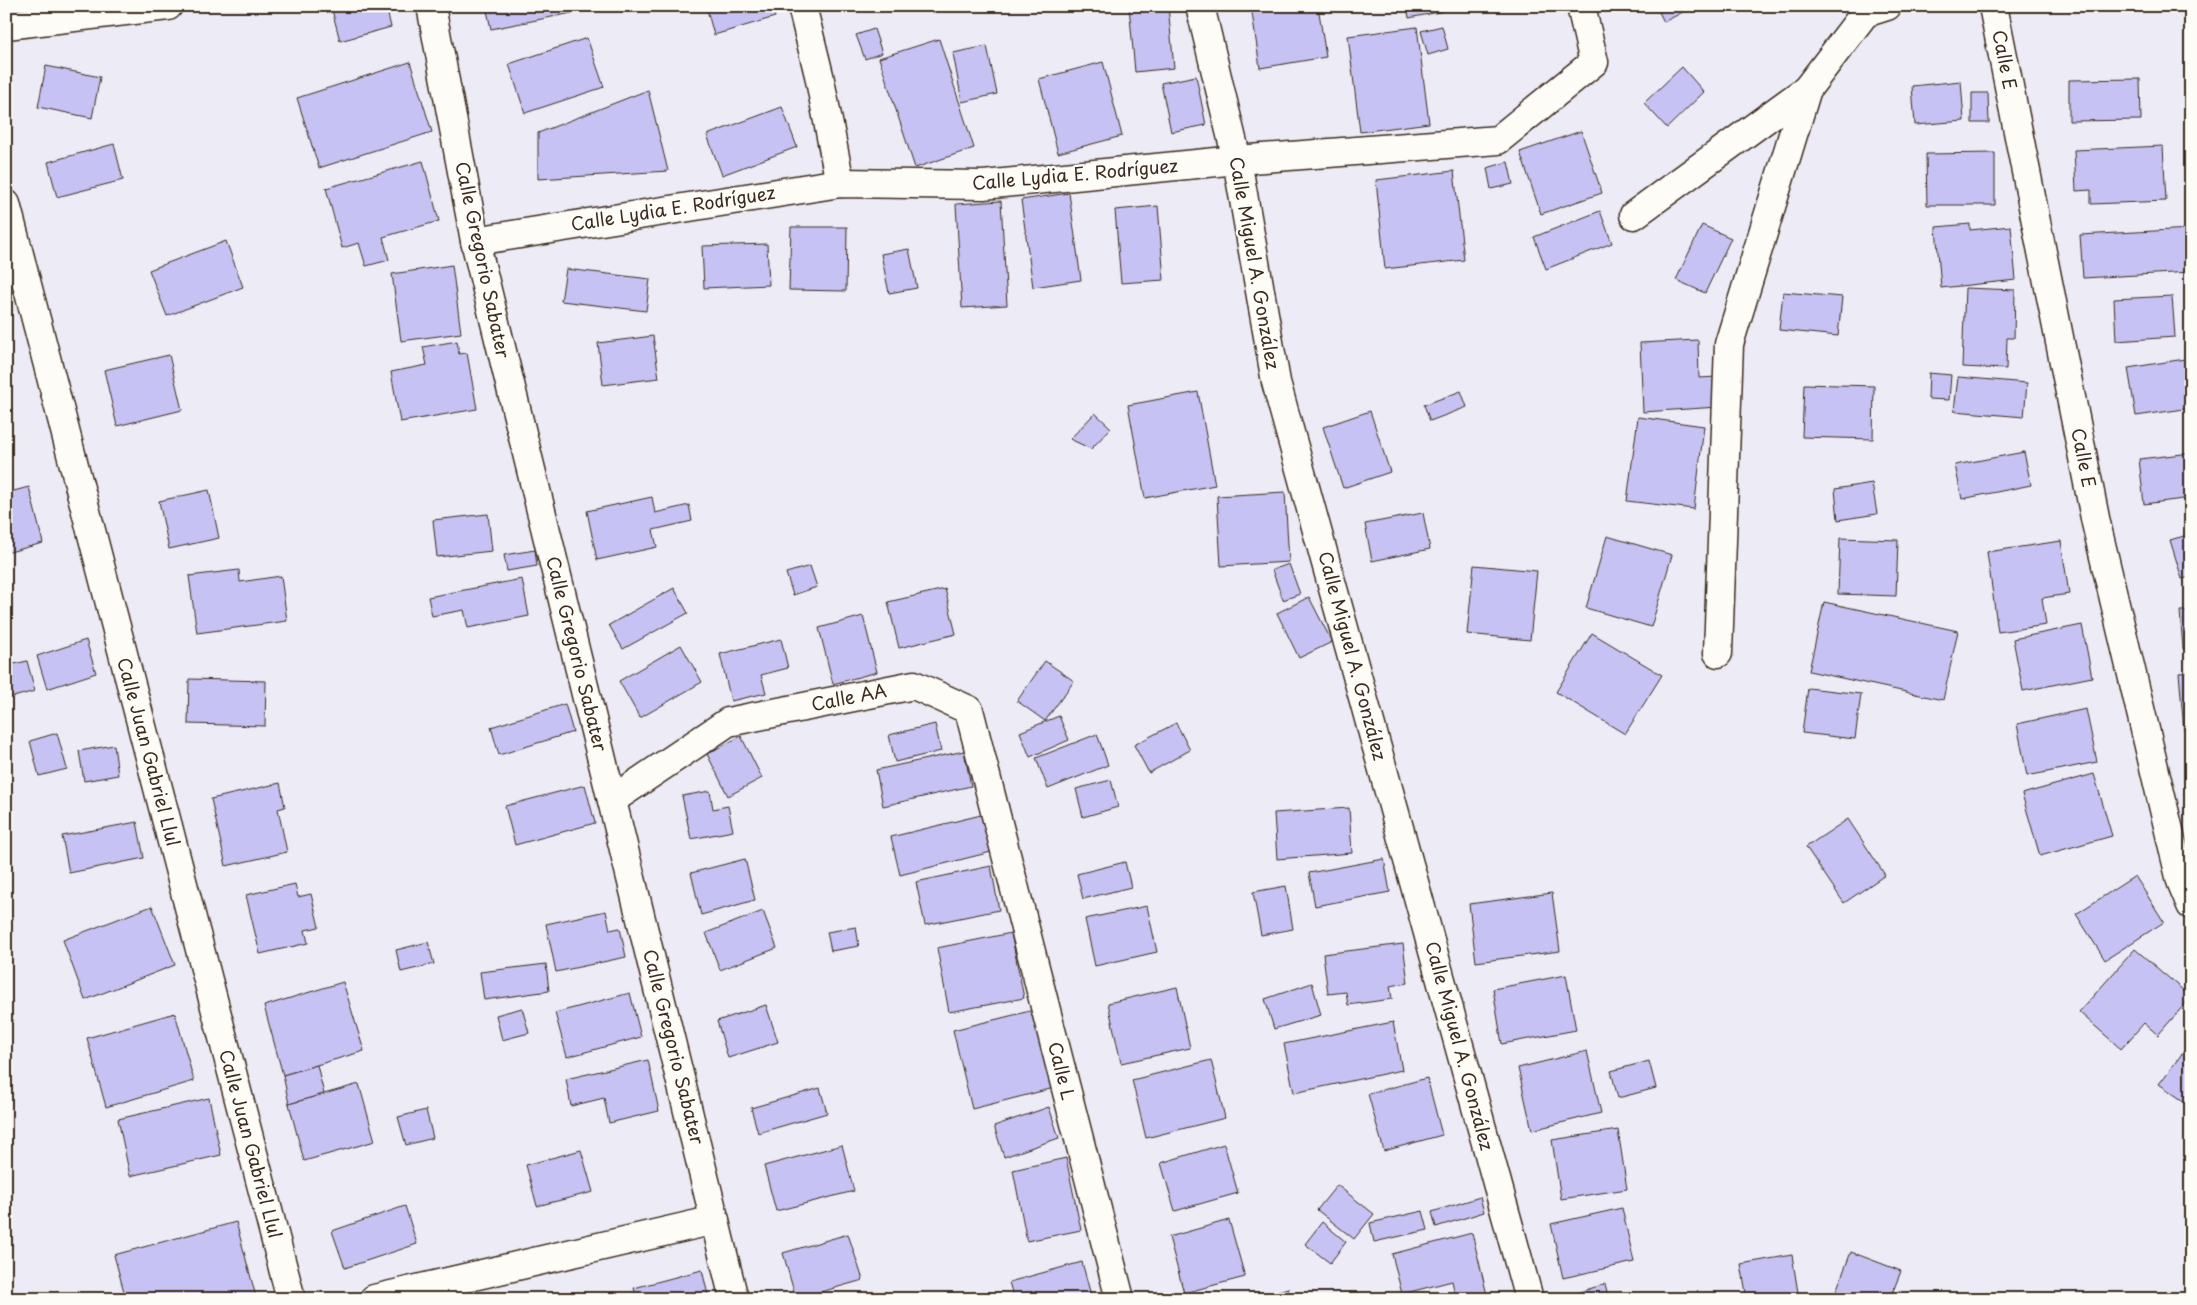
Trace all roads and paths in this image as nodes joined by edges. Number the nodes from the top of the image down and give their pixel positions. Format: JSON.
{"nodes":[{"id":1,"x":168,"y":6,"type":"edge"},
{"id":2,"x":431,"y":6,"type":"edge"},
{"id":3,"x":802,"y":6,"type":"edge"},
{"id":4,"x":1200,"y":6,"type":"edge"},
{"id":5,"x":1581,"y":6,"type":"edge"},
{"id":6,"x":1887,"y":6,"type":"edge"},
{"id":7,"x":1993,"y":6,"type":"edge"},
{"id":8,"x":6,"y":25,"type":"edge"},
{"id":9,"x":1807,"y":89,"type":"junction"},
{"id":10,"x":1237,"y":160,"type":"junction"},
{"id":11,"x":840,"y":183,"type":"junction"},
{"id":12,"x":6,"y":204,"type":"edge"},
{"id":13,"x":1634,"y":215,"type":"dead end"},
{"id":14,"x":475,"y":241,"type":"junction"},
{"id":15,"x":1718,"y":653,"type":"dead end"},
{"id":16,"x":612,"y":800,"type":"junction"},
{"id":17,"x":1003,"y":843,"type":"joint"},
{"id":18,"x":2191,"y":905,"type":"edge"},
{"id":19,"x":716,"y":1220,"type":"junction"},
{"id":20,"x":291,"y":1299,"type":"edge"},
{"id":21,"x":374,"y":1299,"type":"edge"},
{"id":22,"x":734,"y":1299,"type":"edge"},
{"id":23,"x":1120,"y":1299,"type":"edge"},
{"id":24,"x":1529,"y":1299,"type":"edge"}],
"edges":[{"from":1,"to":8,"type":"street"},
{"from":2,"to":14,"type":"street","name":"Calle Gregorio Sabater"},
{"from":3,"to":11,"type":"street"},
{"from":4,"to":10,"type":"street","name":"Calle Miguel A. González"},
{"from":5,"to":10,"type":"street","name":"Calle Lydia E. Rodríguez"},
{"from":6,"to":9,"type":"street"},
{"from":7,"to":18,"type":"street","name":"Calle E"},
{"from":9,"to":13,"type":"street"},
{"from":9,"to":15,"type":"street"},
{"from":10,"to":11,"type":"street","name":"Calle Lydia E. Rodríguez"},
{"from":10,"to":24,"type":"street","name":"Calle Miguel A. González"},
{"from":11,"to":14,"type":"street","name":"Calle Lydia E. Rodríguez"},
{"from":12,"to":20,"type":"street","name":"Calle Juan Gabriel Llul"},
{"from":14,"to":16,"type":"street","name":"Calle Gregorio Sabater"},
{"from":16,"to":17,"type":"street","name":"Calle AA"},
{"from":16,"to":19,"type":"street","name":"Calle Gregorio Sabater"},
{"from":17,"to":23,"type":"street","name":"Calle L"},
{"from":19,"to":21,"type":"street"},
{"from":19,"to":22,"type":"street","name":"Calle Gregorio Sabater"}]}
